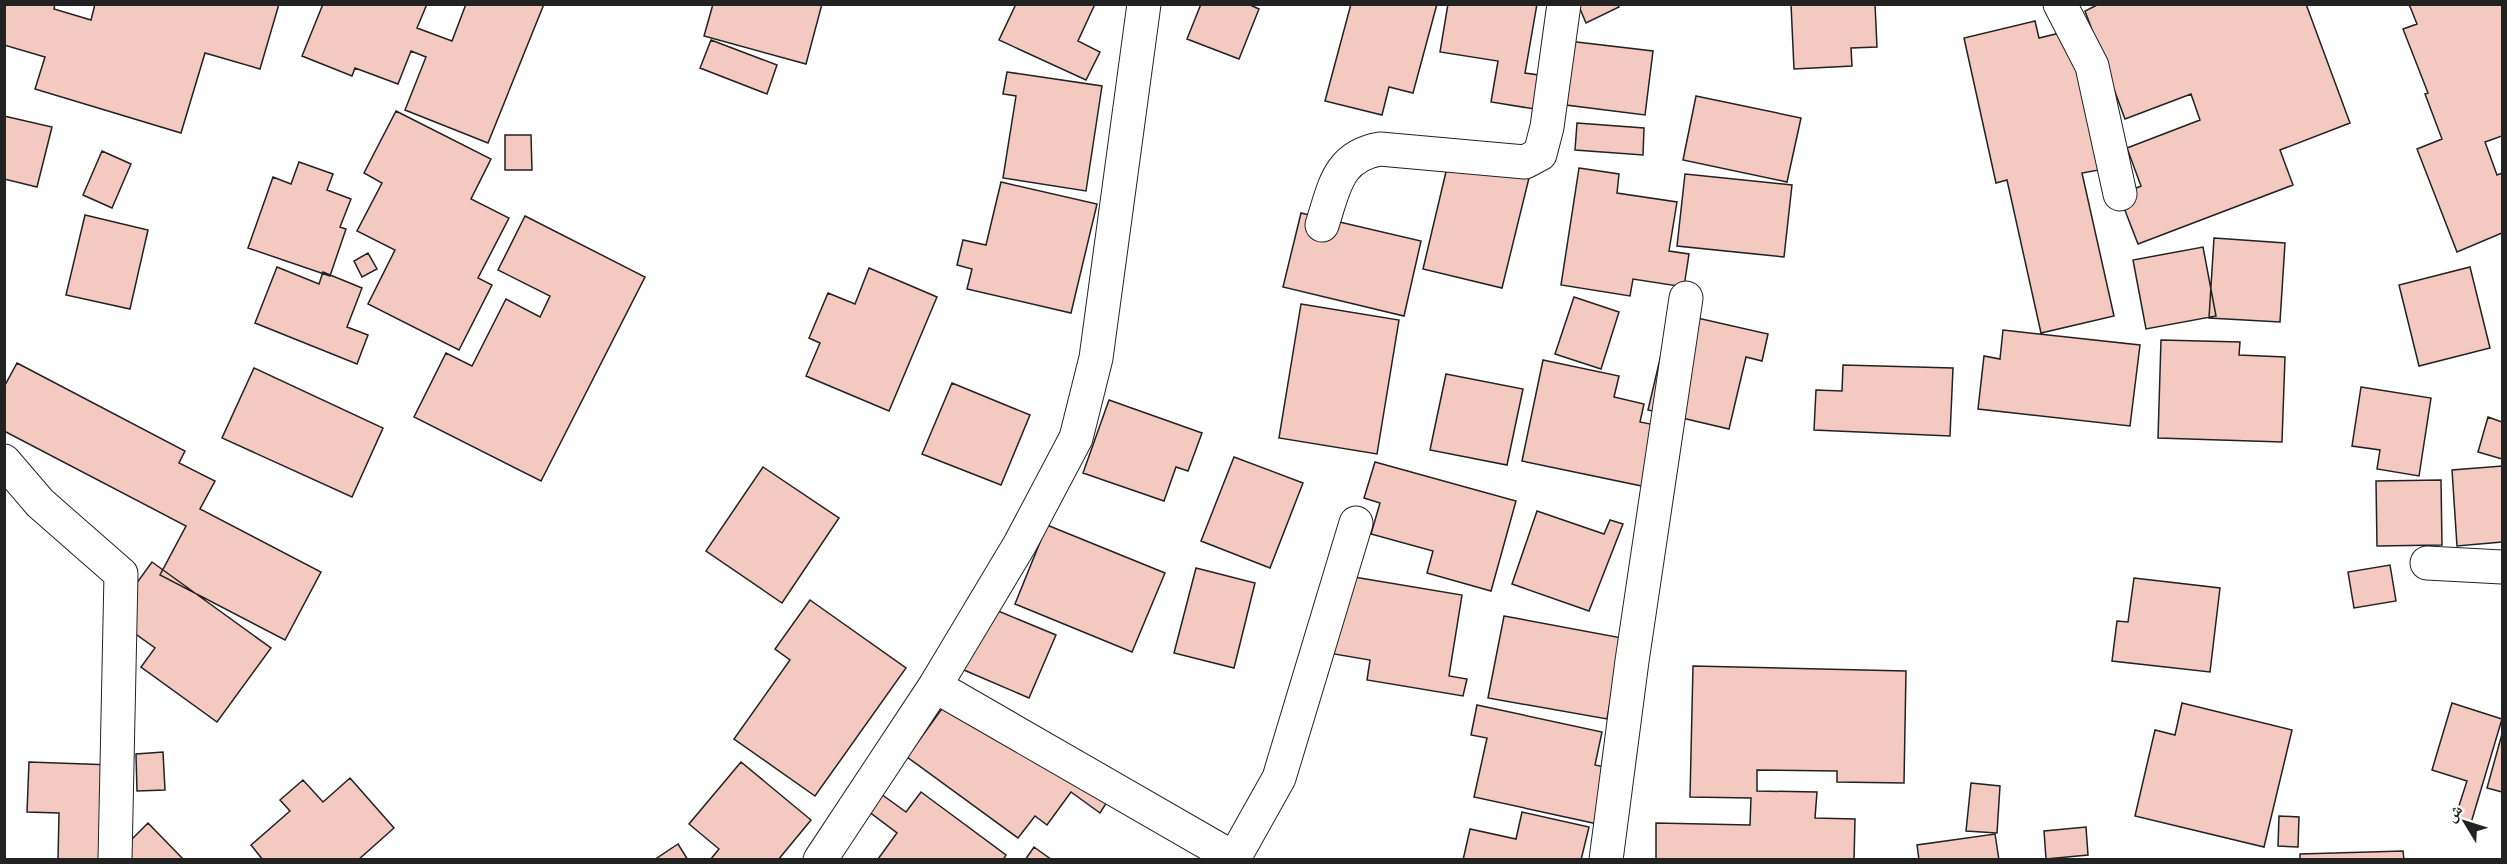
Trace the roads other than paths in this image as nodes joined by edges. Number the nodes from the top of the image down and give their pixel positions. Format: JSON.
{"nodes":[{"id":1,"x":1144,"y":4,"type":"edge"},
{"id":2,"x":1564,"y":4,"type":"edge"},
{"id":3,"x":2060,"y":4,"type":"edge"},
{"id":4,"x":2121,"y":194,"type":"dead end"},
{"id":5,"x":1322,"y":225,"type":"dead end"},
{"id":6,"x":1686,"y":298,"type":"dead end"},
{"id":7,"x":4,"y":461,"type":"edge"},
{"id":8,"x":1356,"y":524,"type":"dead end"},
{"id":9,"x":2427,"y":563,"type":"dead end"},
{"id":10,"x":2502,"y":567,"type":"edge"},
{"id":11,"x":935,"y":686,"type":"junction"},
{"id":12,"x":1235,"y":859,"type":"edge"},
{"id":13,"x":115,"y":860,"type":"edge"},
{"id":14,"x":820,"y":860,"type":"edge"},
{"id":15,"x":1606,"y":860,"type":"edge"}],
"edges":[{"from":1,"to":11,"type":"street"},
{"from":2,"to":5,"type":"street"},
{"from":3,"to":4,"type":"street"},
{"from":6,"to":15,"type":"street"},
{"from":7,"to":13,"type":"street"},
{"from":8,"to":12,"type":"street"},
{"from":9,"to":10,"type":"street"},
{"from":11,"to":12,"type":"street"},
{"from":11,"to":14,"type":"street"}]}
